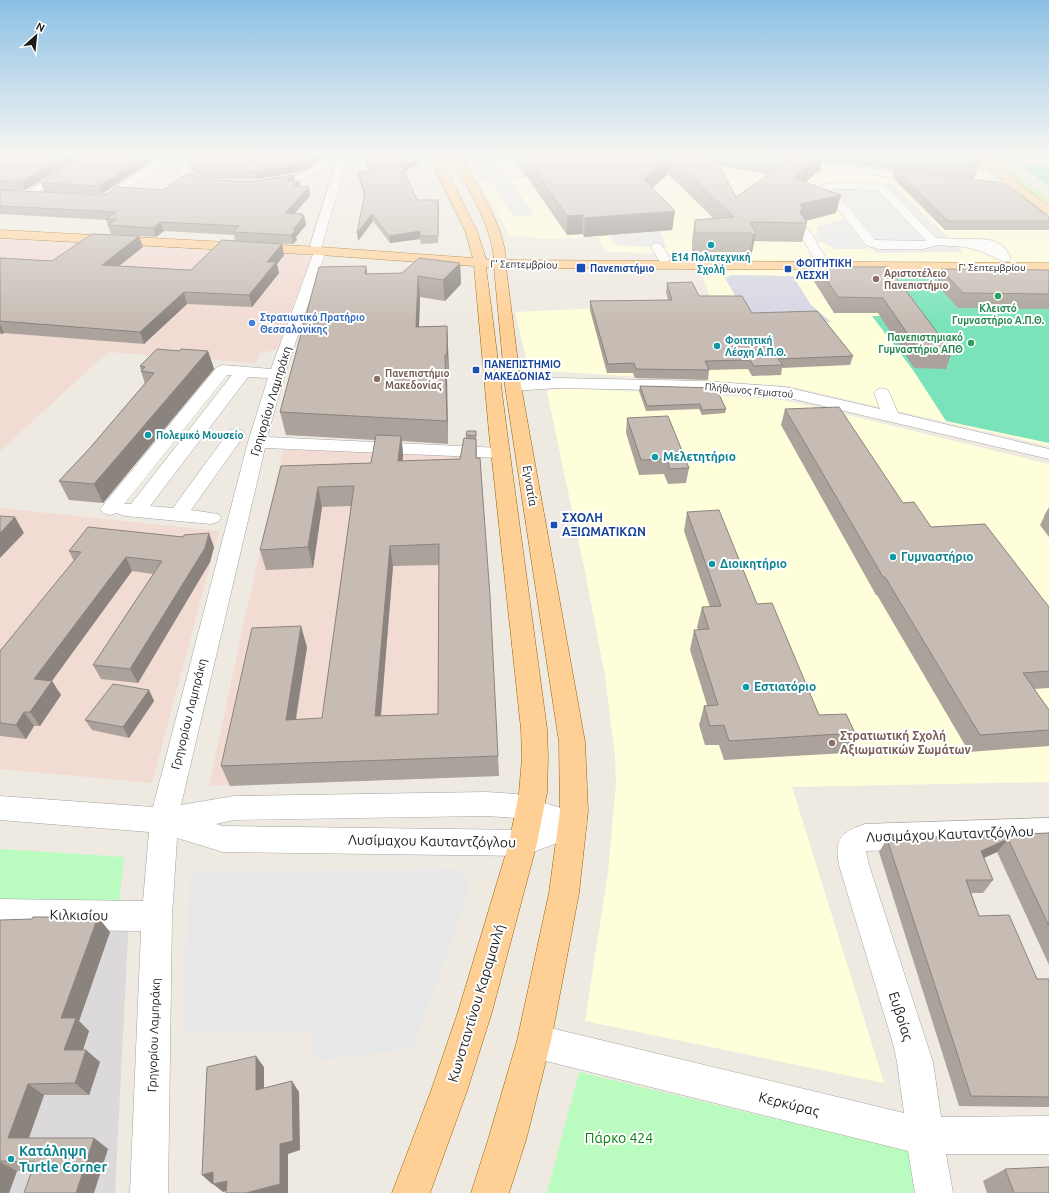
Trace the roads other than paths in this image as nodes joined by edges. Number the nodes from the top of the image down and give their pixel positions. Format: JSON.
{"nodes":[{"id":1,"x":328,"y":212,"type":"edge"},
{"id":2,"x":461,"y":212,"type":"edge"},
{"id":3,"x":485,"y":212,"type":"edge"},
{"id":4,"x":846,"y":212,"type":"edge"},
{"id":5,"x":905,"y":212,"type":"edge"},
{"id":6,"x":0,"y":228,"type":"edge"},
{"id":7,"x":803,"y":230,"type":"edge"},
{"id":8,"x":0,"y":234,"type":"edge"},
{"id":9,"x":113,"y":237,"type":"junction"},
{"id":10,"x":933,"y":241,"type":"junction"},
{"id":11,"x":657,"y":247,"type":"dead end"},
{"id":12,"x":318,"y":249,"type":"junction"},
{"id":13,"x":664,"y":259,"type":"junction"},
{"id":14,"x":1006,"y":259,"type":"junction"},
{"id":15,"x":490,"y":260,"type":"junction"},
{"id":16,"x":821,"y":260,"type":"junction"},
{"id":17,"x":1049,"y":261,"type":"edge"},
{"id":18,"x":1049,"y":267,"type":"edge"},
{"id":19,"x":243,"y":372,"type":"junction"},
{"id":20,"x":277,"y":374,"type":"junction"},
{"id":21,"x":513,"y":386,"type":"junction"},
{"id":22,"x":882,"y":393,"type":"dead end"},
{"id":23,"x":890,"y":417,"type":"junction"},
{"id":24,"x":174,"y":430,"type":"junction"},
{"id":25,"x":229,"y":435,"type":"junction"},
{"id":26,"x":501,"y":454,"type":"junction"},
{"id":27,"x":1049,"y":454,"type":"edge"},
{"id":28,"x":136,"y":511,"type":"junction"},
{"id":29,"x":178,"y":515,"type":"junction"},
{"id":30,"x":211,"y":518,"type":"dead end"},
{"id":31,"x":0,"y":808,"type":"edge"},
{"id":32,"x":530,"y":810,"type":"junction"},
{"id":33,"x":164,"y":821,"type":"junction"},
{"id":34,"x":573,"y":824,"type":"junction"},
{"id":35,"x":1049,"y":830,"type":"edge"},
{"id":36,"x":523,"y":843,"type":"junction"},
{"id":37,"x":853,"y":843,"type":"joint"},
{"id":38,"x":0,"y":914,"type":"edge"},
{"id":39,"x":157,"y":916,"type":"junction"},
{"id":40,"x":534,"y":1041,"type":"junction"},
{"id":41,"x":1049,"y":1135,"type":"edge"},
{"id":42,"x":924,"y":1136,"type":"junction"},
{"id":43,"x":149,"y":1193,"type":"edge"},
{"id":44,"x":411,"y":1193,"type":"edge"},
{"id":45,"x":490,"y":1193,"type":"edge"},
{"id":46,"x":934,"y":1193,"type":"edge"}],
"edges":[{"from":1,"to":12,"type":"street","name":"Γρηγορίου Λαμπράκη"},
{"from":2,"to":15,"type":"main road","name":"Εγνατία"},
{"from":3,"to":15,"type":"main road","name":"Εγνατία"},
{"from":4,"to":10,"type":"street"},
{"from":5,"to":10,"type":"street"},
{"from":6,"to":9,"type":"main road","name":"Γ' Σεπτεμβρίου"},
{"from":7,"to":16,"type":"street"},
{"from":8,"to":9,"type":"main road","name":"Γ' Σεπτεμβρίου"},
{"from":9,"to":12,"type":"main road","name":"Γ' Σεπτεμβρίου"},
{"from":10,"to":14,"type":"street"},
{"from":11,"to":13,"type":"street"},
{"from":12,"to":15,"type":"main road","name":"Γ' Σεπτεμβρίου"},
{"from":12,"to":20,"type":"street","name":"Γρηγορίου Λαμπράκη"},
{"from":13,"to":15,"type":"main road","name":"Γ' Σεπτεμβρίου"},
{"from":13,"to":16,"type":"main road","name":"Γ' Σεπτεμβρίου"},
{"from":14,"to":16,"type":"main road","name":"Γ' Σεπτεμβρίου"},
{"from":14,"to":17,"type":"main road","name":"Γ' Σεπτεμβρίου"},
{"from":15,"to":18,"type":"main road","name":"Γ' Σεπτεμβρίου"},
{"from":15,"to":21,"type":"main road","name":"Εγνατία"},
{"from":15,"to":26,"type":"main road","name":"Εγνατία"},
{"from":19,"to":20,"type":"street"},
{"from":19,"to":24,"type":"street"},
{"from":19,"to":25,"type":"street"},
{"from":20,"to":25,"type":"street","name":"Γρηγορίου Λαμπράκη"},
{"from":21,"to":23,"type":"street","name":"Πλήθωνος Γεμιστού"},
{"from":21,"to":34,"type":"main road","name":"Εγνατία"},
{"from":22,"to":23,"type":"street"},
{"from":23,"to":27,"type":"street","name":"Πλήθωνος Γεμιστού"},
{"from":24,"to":25,"type":"street"},
{"from":24,"to":28,"type":"street"},
{"from":25,"to":26,"type":"street"},
{"from":25,"to":28,"type":"street"},
{"from":25,"to":29,"type":"street"},
{"from":25,"to":33,"type":"street","name":"Γρηγορίου Λαμπράκη"},
{"from":26,"to":32,"type":"main road","name":"Εγνατία"},
{"from":28,"to":29,"type":"street"},
{"from":29,"to":30,"type":"street"},
{"from":31,"to":33,"type":"street","name":"Λυσίμαχου Καυταντζόγλου"},
{"from":32,"to":33,"type":"street","name":"Λυσίμαχου Καυταντζόγλου"},
{"from":32,"to":34,"type":"street","name":"Λυσίμαχου Καυταντζόγλου"},
{"from":32,"to":36,"type":"main road","name":"Κωνσταντίνου Καραμανλή"},
{"from":33,"to":36,"type":"street","name":"Λυσίμαχου Καυταντζόγλου"},
{"from":33,"to":39,"type":"street","name":"Γρηγορίου Λαμπράκη"},
{"from":34,"to":36,"type":"street","name":"Λυσίμαχου Καυταντζόγλου"},
{"from":34,"to":40,"type":"main road"},
{"from":35,"to":37,"type":"street","name":"Λυσιμάχου Καυταντζόγλου"},
{"from":36,"to":44,"type":"main road","name":"Κωνσταντίνου Καραμανλή"},
{"from":37,"to":42,"type":"street","name":"Ευβοίας"},
{"from":38,"to":39,"type":"street","name":"Κιλκισίου"},
{"from":39,"to":43,"type":"street","name":"Γρηγορίου Λαμπράκη"},
{"from":40,"to":42,"type":"street","name":"Κερκύρας"},
{"from":40,"to":45,"type":"main road"},
{"from":41,"to":42,"type":"street","name":"Κερκύρας"},
{"from":42,"to":46,"type":"street","name":"Ευβοίας"}]}
